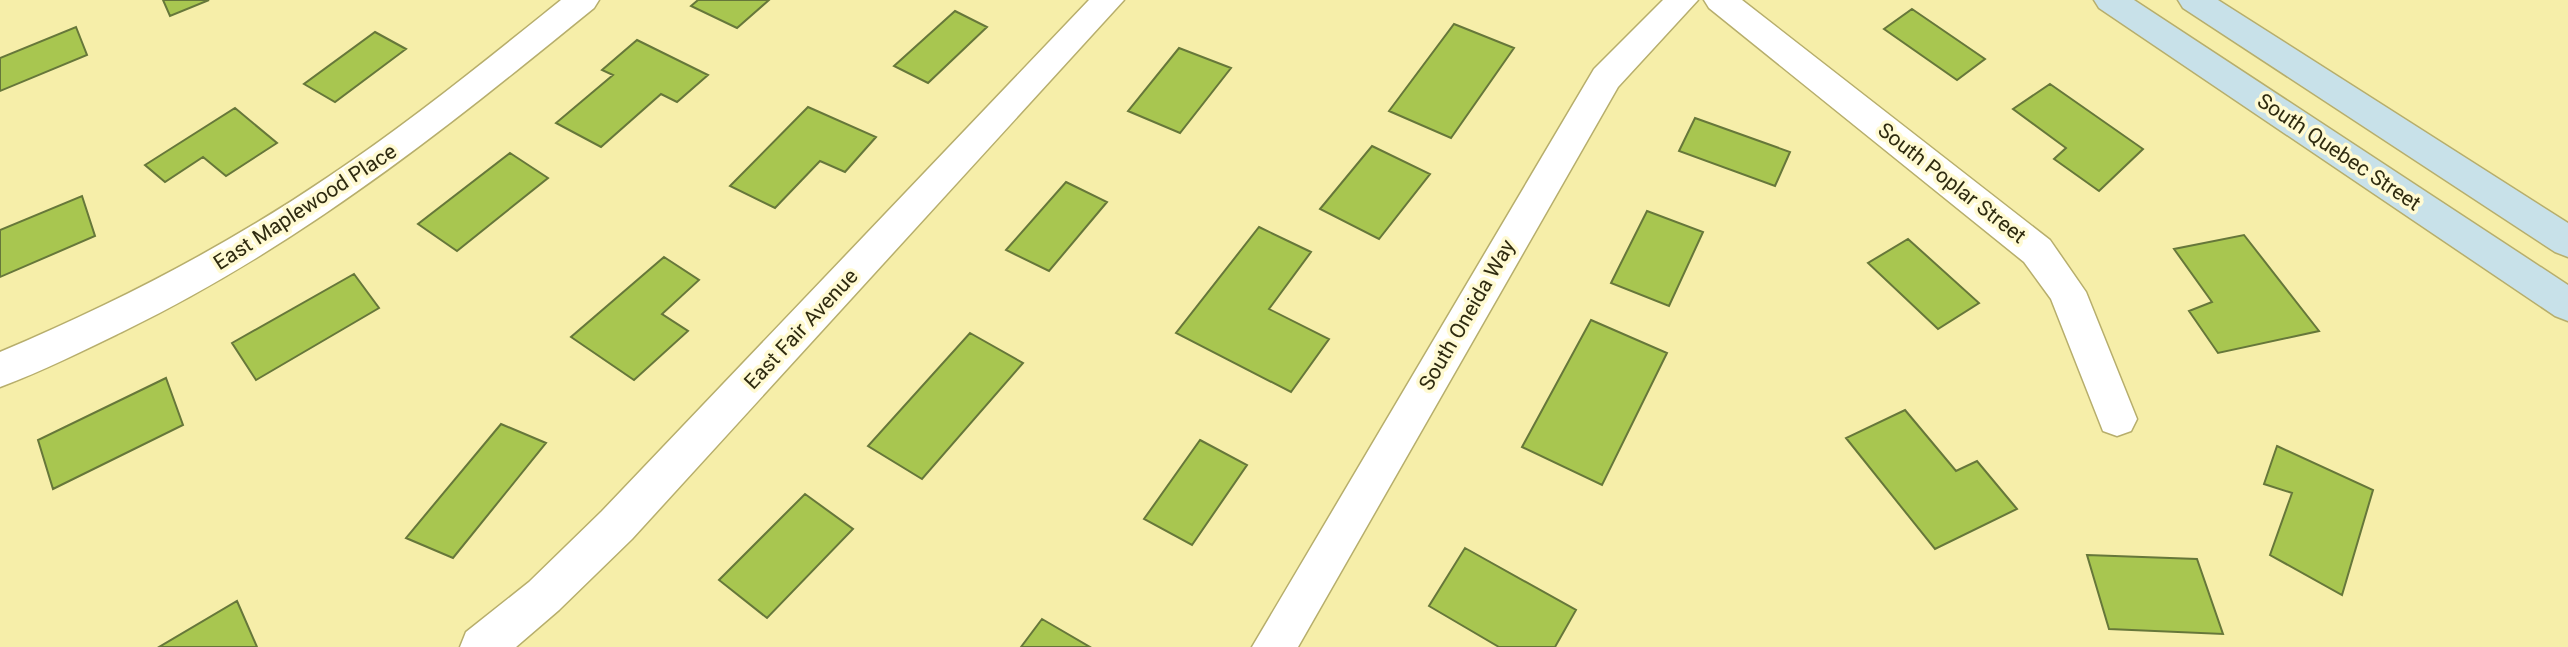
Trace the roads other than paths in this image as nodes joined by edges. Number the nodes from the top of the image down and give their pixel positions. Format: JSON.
{"nodes":[{"id":1,"x":583,"y":0,"type":"edge"},
{"id":2,"x":1108,"y":0,"type":"edge"},
{"id":3,"x":1682,"y":0,"type":"edge"},
{"id":4,"x":1720,"y":0,"type":"edge"},
{"id":5,"x":2110,"y":0,"type":"edge"},
{"id":6,"x":2194,"y":0,"type":"edge"},
{"id":7,"x":2568,"y":242,"type":"edge"},
{"id":8,"x":2568,"y":305,"type":"edge"},
{"id":9,"x":0,"y":370,"type":"edge"},
{"id":10,"x":2117,"y":419,"type":"dead end"},
{"id":11,"x":482,"y":647,"type":"edge"},
{"id":12,"x":1274,"y":647,"type":"edge"}],
"edges":[{"from":1,"to":9,"type":"street","name":"East Maplewood Place"},
{"from":2,"to":11,"type":"street","name":"East Fair Avenue"},
{"from":3,"to":12,"type":"street","name":"South Oneida Way"},
{"from":4,"to":10,"type":"street","name":"South Poplar Street"},
{"from":5,"to":8,"type":"main road","name":"South Quebec Street"},
{"from":6,"to":7,"type":"main road"}]}
